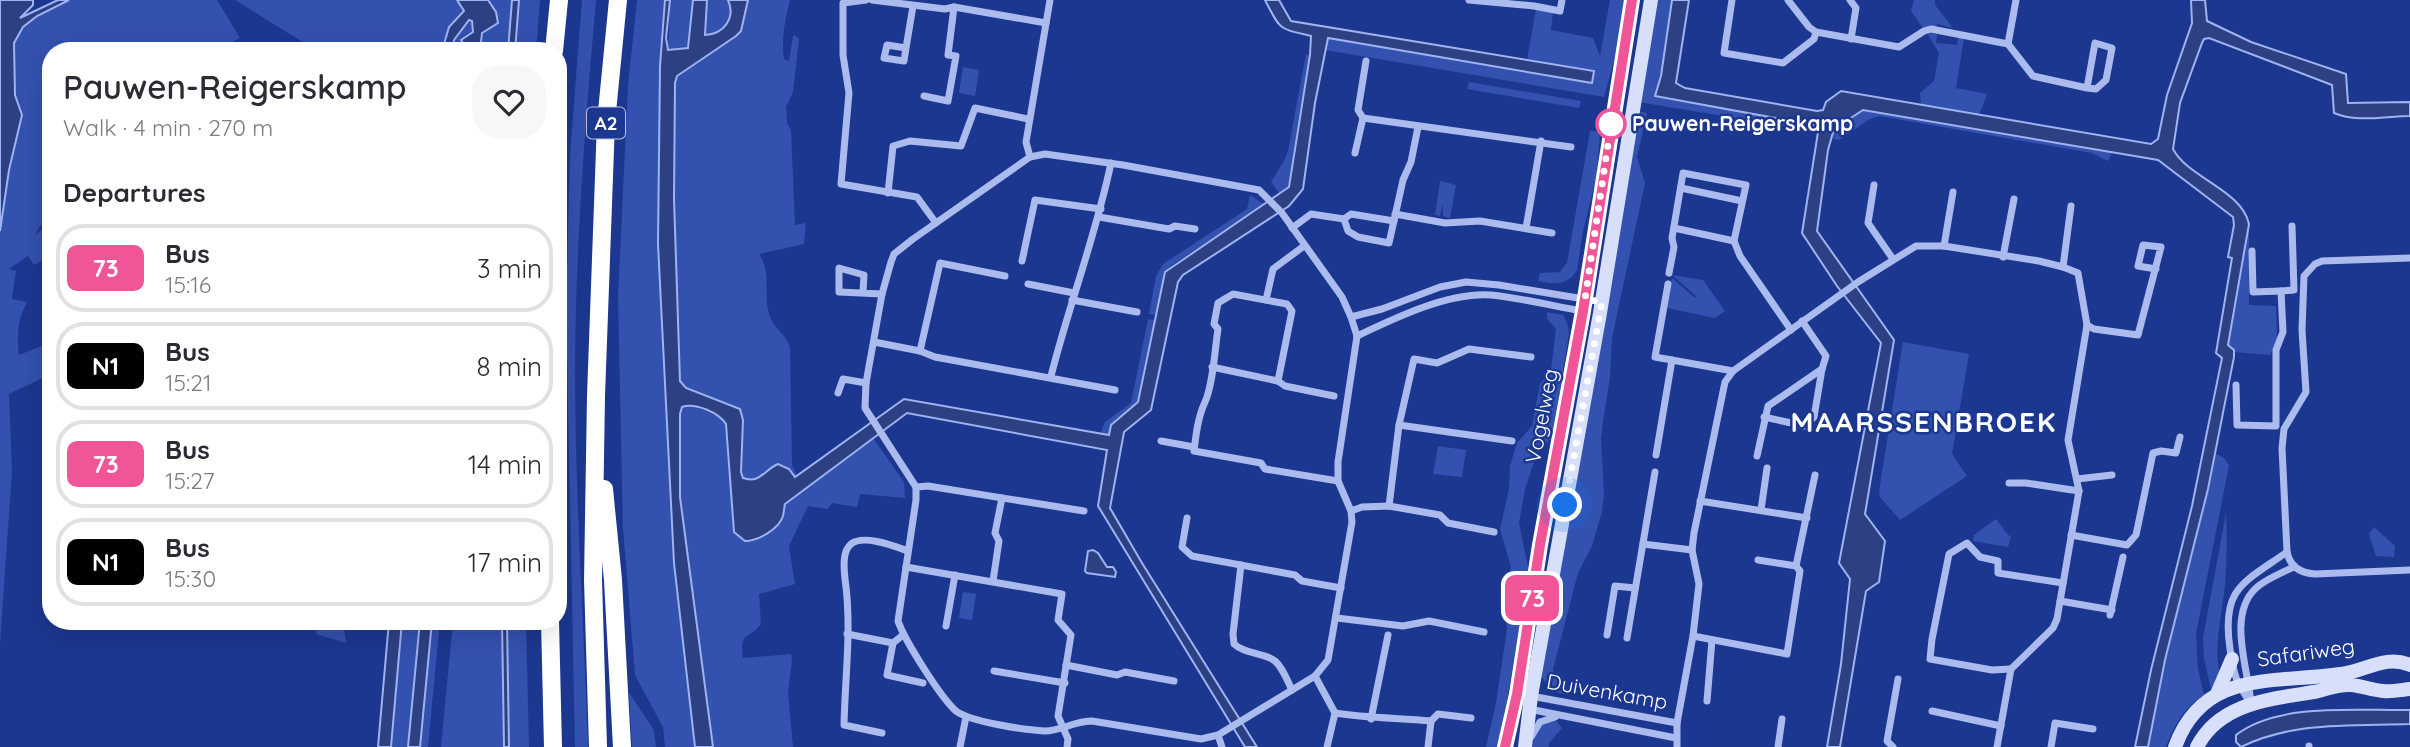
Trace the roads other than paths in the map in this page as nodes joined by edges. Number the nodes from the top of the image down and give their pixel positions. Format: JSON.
{"nodes":[{"id":1,"x":559,"y":0,"type":"edge"},
{"id":2,"x":618,"y":0,"type":"edge"},
{"id":3,"x":866,"y":0,"type":"edge"},
{"id":4,"x":872,"y":0,"type":"edge"},
{"id":5,"x":1050,"y":0,"type":"edge"},
{"id":6,"x":1469,"y":0,"type":"edge"},
{"id":7,"x":1562,"y":0,"type":"edge"},
{"id":8,"x":1632,"y":0,"type":"edge"},
{"id":9,"x":1651,"y":0,"type":"edge"},
{"id":10,"x":1732,"y":0,"type":"edge"},
{"id":11,"x":1788,"y":0,"type":"edge"},
{"id":12,"x":1850,"y":0,"type":"edge"},
{"id":13,"x":2016,"y":0,"type":"edge"},
{"id":14,"x":1535,"y":3,"type":"edge"},
{"id":15,"x":913,"y":6,"type":"junction"},
{"id":16,"x":954,"y":6,"type":"junction"},
{"id":17,"x":1046,"y":23,"type":"junction"},
{"id":18,"x":1816,"y":32,"type":"junction"},
{"id":19,"x":1851,"y":39,"type":"junction"},
{"id":20,"x":555,"y":42,"type":"edge"},
{"id":21,"x":2008,"y":44,"type":"junction"},
{"id":22,"x":906,"y":48,"type":"dead end"},
{"id":23,"x":1366,"y":61,"type":"dead end"},
{"id":24,"x":2087,"y":88,"type":"junction"},
{"id":25,"x":924,"y":96,"type":"dead end"},
{"id":26,"x":1363,"y":118,"type":"junction"},
{"id":27,"x":1028,"y":119,"type":"junction"},
{"id":28,"x":1418,"y":127,"type":"junction"},
{"id":29,"x":1541,"y":141,"type":"junction"},
{"id":30,"x":1571,"y":147,"type":"dead end"},
{"id":31,"x":1355,"y":153,"type":"dead end"},
{"id":32,"x":1030,"y":157,"type":"junction"},
{"id":33,"x":1111,"y":163,"type":"junction"},
{"id":34,"x":1874,"y":185,"type":"dead end"},
{"id":35,"x":1681,"y":188,"type":"junction"},
{"id":36,"x":1953,"y":192,"type":"dead end"},
{"id":37,"x":888,"y":193,"type":"junction"},
{"id":38,"x":2014,"y":199,"type":"dead end"},
{"id":39,"x":1742,"y":201,"type":"junction"},
{"id":40,"x":2071,"y":206,"type":"dead end"},
{"id":41,"x":1100,"y":213,"type":"junction"},
{"id":42,"x":1394,"y":218,"type":"junction"},
{"id":43,"x":1344,"y":219,"type":"junction"},
{"id":44,"x":936,"y":223,"type":"junction"},
{"id":45,"x":2292,"y":226,"type":"dead end"},
{"id":46,"x":1292,"y":228,"type":"junction"},
{"id":47,"x":1526,"y":228,"type":"junction"},
{"id":48,"x":1674,"y":228,"type":"junction"},
{"id":49,"x":1195,"y":229,"type":"dead end"},
{"id":50,"x":1552,"y":233,"type":"dead end"},
{"id":51,"x":1734,"y":242,"type":"junction"},
{"id":52,"x":1304,"y":246,"type":"junction"},
{"id":53,"x":1944,"y":246,"type":"junction"},
{"id":54,"x":2252,"y":251,"type":"dead end"},
{"id":55,"x":2003,"y":257,"type":"junction"},
{"id":56,"x":2410,"y":258,"type":"edge"},
{"id":57,"x":1894,"y":259,"type":"junction"},
{"id":58,"x":1022,"y":261,"type":"dead end"},
{"id":59,"x":2063,"y":267,"type":"junction"},
{"id":60,"x":2156,"y":269,"type":"dead end"},
{"id":61,"x":1669,"y":273,"type":"dead end"},
{"id":62,"x":1005,"y":276,"type":"dead end"},
{"id":63,"x":1028,"y":284,"type":"dead end"},
{"id":64,"x":1668,"y":284,"type":"dead end"},
{"id":65,"x":2281,"y":291,"type":"junction"},
{"id":66,"x":863,"y":292,"type":"junction"},
{"id":67,"x":882,"y":294,"type":"junction"},
{"id":68,"x":1073,"y":296,"type":"junction"},
{"id":69,"x":1266,"y":300,"type":"junction"},
{"id":70,"x":1584,"y":305,"type":"junction"},
{"id":71,"x":1601,"y":308,"type":"junction"},
{"id":72,"x":1137,"y":312,"type":"dead end"},
{"id":73,"x":1351,"y":317,"type":"junction"},
{"id":74,"x":1802,"y":321,"type":"junction"},
{"id":75,"x":2087,"y":326,"type":"junction"},
{"id":76,"x":1791,"y":330,"type":"junction"},
{"id":77,"x":2302,"y":331,"type":"junction"},
{"id":78,"x":2283,"y":332,"type":"junction"},
{"id":79,"x":1357,"y":336,"type":"junction"},
{"id":80,"x":874,"y":342,"type":"junction"},
{"id":81,"x":920,"y":351,"type":"junction"},
{"id":82,"x":1531,"y":357,"type":"dead end"},
{"id":83,"x":1672,"y":360,"type":"junction"},
{"id":84,"x":1212,"y":367,"type":"junction"},
{"id":85,"x":1822,"y":369,"type":"junction"},
{"id":86,"x":1733,"y":371,"type":"junction"},
{"id":87,"x":1051,"y":376,"type":"junction"},
{"id":88,"x":1278,"y":381,"type":"junction"},
{"id":89,"x":866,"y":383,"type":"junction"},
{"id":90,"x":2236,"y":385,"type":"dead end"},
{"id":91,"x":1115,"y":390,"type":"dead end"},
{"id":92,"x":838,"y":393,"type":"dead end"},
{"id":93,"x":596,"y":396,"type":"junction"},
{"id":94,"x":1334,"y":396,"type":"dead end"},
{"id":95,"x":1765,"y":417,"type":"junction"},
{"id":96,"x":1399,"y":425,"type":"junction"},
{"id":97,"x":2180,"y":437,"type":"dead end"},
{"id":98,"x":1161,"y":441,"type":"dead end"},
{"id":99,"x":1512,"y":441,"type":"dead end"},
{"id":100,"x":1194,"y":447,"type":"junction"},
{"id":101,"x":1656,"y":455,"type":"dead end"},
{"id":102,"x":1757,"y":456,"type":"dead end"},
{"id":103,"x":1767,"y":468,"type":"dead end"},
{"id":104,"x":1655,"y":472,"type":"dead end"},
{"id":105,"x":1815,"y":475,"type":"dead end"},
{"id":106,"x":2112,"y":475,"type":"dead end"},
{"id":107,"x":2077,"y":478,"type":"junction"},
{"id":108,"x":1338,"y":481,"type":"junction"},
{"id":109,"x":2009,"y":483,"type":"dead end"},
{"id":110,"x":916,"y":487,"type":"junction"},
{"id":111,"x":2079,"y":491,"type":"junction"},
{"id":112,"x":1002,"y":498,"type":"junction"},
{"id":113,"x":1700,"y":501,"type":"junction"},
{"id":114,"x":1389,"y":506,"type":"junction"},
{"id":115,"x":1761,"y":510,"type":"junction"},
{"id":116,"x":1084,"y":511,"type":"dead end"},
{"id":117,"x":1351,"y":511,"type":"junction"},
{"id":118,"x":1187,"y":518,"type":"dead end"},
{"id":119,"x":1807,"y":518,"type":"junction"},
{"id":120,"x":1494,"y":532,"type":"dead end"},
{"id":121,"x":2071,"y":535,"type":"junction"},
{"id":122,"x":1643,"y":544,"type":"junction"},
{"id":123,"x":1692,"y":550,"type":"junction"},
{"id":124,"x":908,"y":551,"type":"junction"},
{"id":125,"x":2287,"y":552,"type":"junction"},
{"id":126,"x":2123,"y":557,"type":"dead end"},
{"id":127,"x":1758,"y":560,"type":"dead end"},
{"id":128,"x":1241,"y":565,"type":"junction"},
{"id":129,"x":1796,"y":566,"type":"junction"},
{"id":130,"x":906,"y":567,"type":"junction"},
{"id":131,"x":2294,"y":567,"type":"junction"},
{"id":132,"x":2410,"y":570,"type":"edge"},
{"id":133,"x":955,"y":575,"type":"junction"},
{"id":134,"x":993,"y":581,"type":"junction"},
{"id":135,"x":2063,"y":583,"type":"junction"},
{"id":136,"x":1341,"y":588,"type":"junction"},
{"id":137,"x":1635,"y":588,"type":"junction"},
{"id":138,"x":2060,"y":601,"type":"junction"},
{"id":139,"x":1337,"y":618,"type":"junction"},
{"id":140,"x":946,"y":626,"type":"dead end"},
{"id":141,"x":550,"y":630,"type":"edge"},
{"id":142,"x":1484,"y":632,"type":"dead end"},
{"id":143,"x":847,"y":634,"type":"junction"},
{"id":144,"x":903,"y":635,"type":"junction"},
{"id":145,"x":1388,"y":635,"type":"dead end"},
{"id":146,"x":1607,"y":635,"type":"dead end"},
{"id":147,"x":1693,"y":636,"type":"junction"},
{"id":148,"x":1626,"y":638,"type":"dead end"},
{"id":149,"x":1712,"y":640,"type":"junction"},
{"id":150,"x":893,"y":643,"type":"junction"},
{"id":151,"x":2232,"y":659,"type":"junction"},
{"id":152,"x":2384,"y":661,"type":"junction"},
{"id":153,"x":1066,"y":665,"type":"junction"},
{"id":154,"x":2410,"y":665,"type":"edge"},
{"id":155,"x":2011,"y":669,"type":"junction"},
{"id":156,"x":994,"y":671,"type":"dead end"},
{"id":157,"x":1315,"y":676,"type":"junction"},
{"id":158,"x":1898,"y":679,"type":"dead end"},
{"id":159,"x":1174,"y":681,"type":"dead end"},
{"id":160,"x":923,"y":683,"type":"dead end"},
{"id":161,"x":1065,"y":684,"type":"junction"},
{"id":162,"x":2244,"y":684,"type":"junction"},
{"id":163,"x":2410,"y":689,"type":"edge"},
{"id":164,"x":1292,"y":690,"type":"junction"},
{"id":165,"x":2383,"y":691,"type":"junction"},
{"id":166,"x":2217,"y":694,"type":"junction"},
{"id":167,"x":1707,"y":701,"type":"dead end"},
{"id":168,"x":1522,"y":702,"type":"junction"},
{"id":169,"x":2251,"y":703,"type":"junction"},
{"id":170,"x":1932,"y":711,"type":"dead end"},
{"id":171,"x":1335,"y":713,"type":"junction"},
{"id":172,"x":966,"y":716,"type":"junction"},
{"id":173,"x":1564,"y":716,"type":"junction"},
{"id":174,"x":1471,"y":718,"type":"dead end"},
{"id":175,"x":1371,"y":719,"type":"junction"},
{"id":176,"x":1782,"y":719,"type":"dead end"},
{"id":177,"x":1431,"y":721,"type":"junction"},
{"id":178,"x":1677,"y":723,"type":"junction"},
{"id":179,"x":1063,"y":726,"type":"junction"},
{"id":180,"x":2001,"y":726,"type":"junction"},
{"id":181,"x":2093,"y":729,"type":"dead end"},
{"id":182,"x":881,"y":733,"type":"dead end"},
{"id":183,"x":1218,"y":736,"type":"junction"},
{"id":184,"x":1676,"y":738,"type":"junction"},
{"id":185,"x":553,"y":747,"type":"edge"},
{"id":186,"x":598,"y":747,"type":"edge"},
{"id":187,"x":622,"y":747,"type":"edge"},
{"id":188,"x":960,"y":747,"type":"edge"},
{"id":189,"x":1067,"y":747,"type":"edge"},
{"id":190,"x":1222,"y":747,"type":"edge"},
{"id":191,"x":1327,"y":747,"type":"edge"},
{"id":192,"x":1428,"y":747,"type":"edge"},
{"id":193,"x":1505,"y":747,"type":"edge"},
{"id":194,"x":1526,"y":747,"type":"edge"},
{"id":195,"x":1677,"y":747,"type":"edge"},
{"id":196,"x":1777,"y":747,"type":"edge"},
{"id":197,"x":1893,"y":747,"type":"edge"},
{"id":198,"x":1997,"y":747,"type":"edge"},
{"id":199,"x":2051,"y":747,"type":"edge"},
{"id":200,"x":2175,"y":747,"type":"edge"},
{"id":201,"x":2197,"y":747,"type":"edge"}],
"edges":[{"from":1,"to":20,"type":"highway"},
{"from":2,"to":93,"type":"highway","number":"A2"},
{"from":3,"to":37,"type":"street"},
{"from":4,"to":15,"type":"street"},
{"from":5,"to":17,"type":"street"},
{"from":6,"to":14,"type":"street"},
{"from":7,"to":14,"type":"street"},
{"from":8,"to":70,"type":"street","name":"Vogelweg"},
{"from":9,"to":71,"type":"street","name":"Vogelweg"},
{"from":10,"to":18,"type":"street"},
{"from":11,"to":18,"type":"street"},
{"from":12,"to":19,"type":"street"},
{"from":13,"to":21,"type":"street"},
{"from":15,"to":16,"type":"street"},
{"from":15,"to":22,"type":"street"},
{"from":16,"to":17,"type":"street"},
{"from":16,"to":25,"type":"street"},
{"from":17,"to":27,"type":"street"},
{"from":18,"to":19,"type":"street"},
{"from":19,"to":21,"type":"street"},
{"from":21,"to":24,"type":"street"},
{"from":23,"to":26,"type":"street"},
{"from":24,"to":24,"type":"street"},
{"from":26,"to":28,"type":"street"},
{"from":26,"to":31,"type":"street"},
{"from":27,"to":32,"type":"street"},
{"from":27,"to":37,"type":"street"},
{"from":28,"to":29,"type":"street"},
{"from":28,"to":42,"type":"street"},
{"from":29,"to":30,"type":"street"},
{"from":29,"to":47,"type":"street"},
{"from":32,"to":33,"type":"street"},
{"from":32,"to":44,"type":"street"},
{"from":33,"to":41,"type":"street"},
{"from":33,"to":46,"type":"street"},
{"from":34,"to":57,"type":"street"},
{"from":35,"to":39,"type":"street"},
{"from":35,"to":39,"type":"street"},
{"from":35,"to":48,"type":"street"},
{"from":36,"to":53,"type":"street"},
{"from":37,"to":44,"type":"street"},
{"from":38,"to":55,"type":"street"},
{"from":39,"to":51,"type":"street"},
{"from":40,"to":59,"type":"street"},
{"from":41,"to":49,"type":"street"},
{"from":41,"to":58,"type":"street"},
{"from":41,"to":68,"type":"street"},
{"from":42,"to":43,"type":"street"},
{"from":42,"to":43,"type":"street"},
{"from":42,"to":47,"type":"street"},
{"from":43,"to":46,"type":"street"},
{"from":44,"to":67,"type":"street"},
{"from":45,"to":65,"type":"street"},
{"from":46,"to":52,"type":"street"},
{"from":47,"to":50,"type":"street"},
{"from":48,"to":51,"type":"street"},
{"from":48,"to":61,"type":"street"},
{"from":51,"to":76,"type":"street"},
{"from":52,"to":69,"type":"street"},
{"from":52,"to":73,"type":"street"},
{"from":53,"to":55,"type":"street"},
{"from":53,"to":57,"type":"street"},
{"from":54,"to":65,"type":"street"},
{"from":55,"to":59,"type":"street"},
{"from":56,"to":77,"type":"street"},
{"from":57,"to":74,"type":"street"},
{"from":59,"to":75,"type":"street"},
{"from":60,"to":75,"type":"street"},
{"from":62,"to":81,"type":"street"},
{"from":63,"to":68,"type":"street"},
{"from":64,"to":83,"type":"street"},
{"from":65,"to":78,"type":"street"},
{"from":66,"to":66,"type":"street"},
{"from":66,"to":67,"type":"street"},
{"from":67,"to":80,"type":"street"},
{"from":68,"to":72,"type":"street"},
{"from":68,"to":87,"type":"street"},
{"from":69,"to":84,"type":"street"},
{"from":69,"to":88,"type":"street"},
{"from":70,"to":71,"type":"street"},
{"from":70,"to":73,"type":"street"},
{"from":70,"to":79,"type":"street"},
{"from":70,"to":168,"type":"street","name":"Vogelweg"},
{"from":71,"to":168,"type":"street","name":"Vogelweg"},
{"from":73,"to":79,"type":"street"},
{"from":74,"to":76,"type":"street"},
{"from":74,"to":85,"type":"street"},
{"from":75,"to":107,"type":"street"},
{"from":76,"to":86,"type":"street"},
{"from":77,"to":78,"type":"street"},
{"from":77,"to":125,"type":"street"},
{"from":78,"to":90,"type":"street"},
{"from":79,"to":108,"type":"street"},
{"from":80,"to":81,"type":"street"},
{"from":80,"to":89,"type":"street"},
{"from":81,"to":87,"type":"street"},
{"from":82,"to":96,"type":"street"},
{"from":83,"to":86,"type":"street"},
{"from":83,"to":101,"type":"street"},
{"from":84,"to":88,"type":"street"},
{"from":84,"to":100,"type":"street"},
{"from":85,"to":95,"type":"street"},
{"from":85,"to":95,"type":"street"},
{"from":86,"to":113,"type":"street","name":"Duivenkamp"},
{"from":87,"to":91,"type":"street"},
{"from":88,"to":94,"type":"street"},
{"from":89,"to":92,"type":"street"},
{"from":89,"to":110,"type":"street"},
{"from":93,"to":186,"type":"highway","number":"A2"},
{"from":93,"to":187,"type":"highway","number":"A2"},
{"from":95,"to":102,"type":"street"},
{"from":96,"to":99,"type":"street"},
{"from":96,"to":114,"type":"street"},
{"from":97,"to":121,"type":"street"},
{"from":98,"to":100,"type":"street"},
{"from":100,"to":108,"type":"street"},
{"from":103,"to":115,"type":"street"},
{"from":104,"to":122,"type":"street"},
{"from":105,"to":119,"type":"street"},
{"from":106,"to":107,"type":"street"},
{"from":107,"to":111,"type":"street"},
{"from":108,"to":117,"type":"street"},
{"from":109,"to":111,"type":"street"},
{"from":110,"to":112,"type":"street"},
{"from":110,"to":124,"type":"street"},
{"from":111,"to":121,"type":"street"},
{"from":112,"to":116,"type":"street"},
{"from":112,"to":134,"type":"street"},
{"from":113,"to":115,"type":"street"},
{"from":113,"to":123,"type":"street","name":"Duivenkamp"},
{"from":114,"to":117,"type":"street"},
{"from":114,"to":120,"type":"street"},
{"from":115,"to":119,"type":"street"},
{"from":117,"to":136,"type":"street"},
{"from":118,"to":128,"type":"street"},
{"from":119,"to":129,"type":"street"},
{"from":121,"to":135,"type":"street"},
{"from":122,"to":123,"type":"street"},
{"from":122,"to":137,"type":"street"},
{"from":123,"to":147,"type":"street","name":"Duivenkamp"},
{"from":124,"to":130,"type":"street"},
{"from":124,"to":143,"type":"street"},
{"from":125,"to":131,"type":"street"},
{"from":125,"to":151,"type":"street"},
{"from":126,"to":138,"type":"street"},
{"from":127,"to":129,"type":"street"},
{"from":128,"to":136,"type":"street"},
{"from":128,"to":164,"type":"street"},
{"from":129,"to":149,"type":"street"},
{"from":130,"to":133,"type":"street"},
{"from":130,"to":144,"type":"street"},
{"from":131,"to":132,"type":"street"},
{"from":131,"to":162,"type":"street"},
{"from":133,"to":134,"type":"street"},
{"from":133,"to":140,"type":"street"},
{"from":134,"to":153,"type":"street"},
{"from":135,"to":138,"type":"street"},
{"from":135,"to":155,"type":"street"},
{"from":136,"to":139,"type":"street"},
{"from":137,"to":146,"type":"street"},
{"from":137,"to":148,"type":"street"},
{"from":138,"to":155,"type":"street"},
{"from":139,"to":142,"type":"street"},
{"from":139,"to":157,"type":"street"},
{"from":141,"to":185,"type":"highway"},
{"from":143,"to":150,"type":"street"},
{"from":143,"to":182,"type":"street"},
{"from":144,"to":150,"type":"street"},
{"from":144,"to":172,"type":"street"},
{"from":145,"to":175,"type":"street"},
{"from":147,"to":149,"type":"street"},
{"from":147,"to":178,"type":"street","name":"Duivenkamp"},
{"from":149,"to":167,"type":"street"},
{"from":150,"to":160,"type":"street"},
{"from":151,"to":162,"type":"street"},
{"from":151,"to":166,"type":"street"},
{"from":152,"to":154,"type":"street","name":"Safariweg"},
{"from":152,"to":162,"type":"street","name":"Safariweg"},
{"from":152,"to":165,"type":"street"},
{"from":153,"to":159,"type":"street"},
{"from":153,"to":161,"type":"street"},
{"from":155,"to":180,"type":"street"},
{"from":156,"to":161,"type":"street"},
{"from":157,"to":164,"type":"street"},
{"from":157,"to":171,"type":"street"},
{"from":158,"to":197,"type":"street"},
{"from":161,"to":179,"type":"street"},
{"from":162,"to":166,"type":"street","name":"Safariweg"},
{"from":162,"to":169,"type":"street","name":"Safariweg"},
{"from":163,"to":165,"type":"street","name":"Safariweg"},
{"from":164,"to":183,"type":"street"},
{"from":165,"to":169,"type":"street","name":"Safariweg"},
{"from":166,"to":200,"type":"street","name":"Safariweg"},
{"from":168,"to":173,"type":"street","name":"Duivenkamp"},
{"from":168,"to":178,"type":"street","name":"Duivenkamp"},
{"from":168,"to":193,"type":"street","name":"Vogelweg"},
{"from":168,"to":194,"type":"street","name":"Vogelweg"},
{"from":169,"to":201,"type":"street","name":"Safariweg"},
{"from":170,"to":180,"type":"street"},
{"from":171,"to":175,"type":"street"},
{"from":171,"to":191,"type":"street"},
{"from":172,"to":179,"type":"street"},
{"from":172,"to":188,"type":"street"},
{"from":173,"to":184,"type":"street","name":"Duivenkamp"},
{"from":173,"to":194,"type":"street","name":"Duivenkamp"},
{"from":174,"to":177,"type":"street"},
{"from":175,"to":177,"type":"street"},
{"from":176,"to":196,"type":"street"},
{"from":177,"to":192,"type":"street"},
{"from":178,"to":184,"type":"street","name":"Duivenkamp"},
{"from":179,"to":183,"type":"street"},
{"from":179,"to":189,"type":"street"},
{"from":180,"to":198,"type":"street"},
{"from":181,"to":199,"type":"street"},
{"from":183,"to":190,"type":"street"},
{"from":184,"to":195,"type":"street","name":"Duivenkamp"}]}
